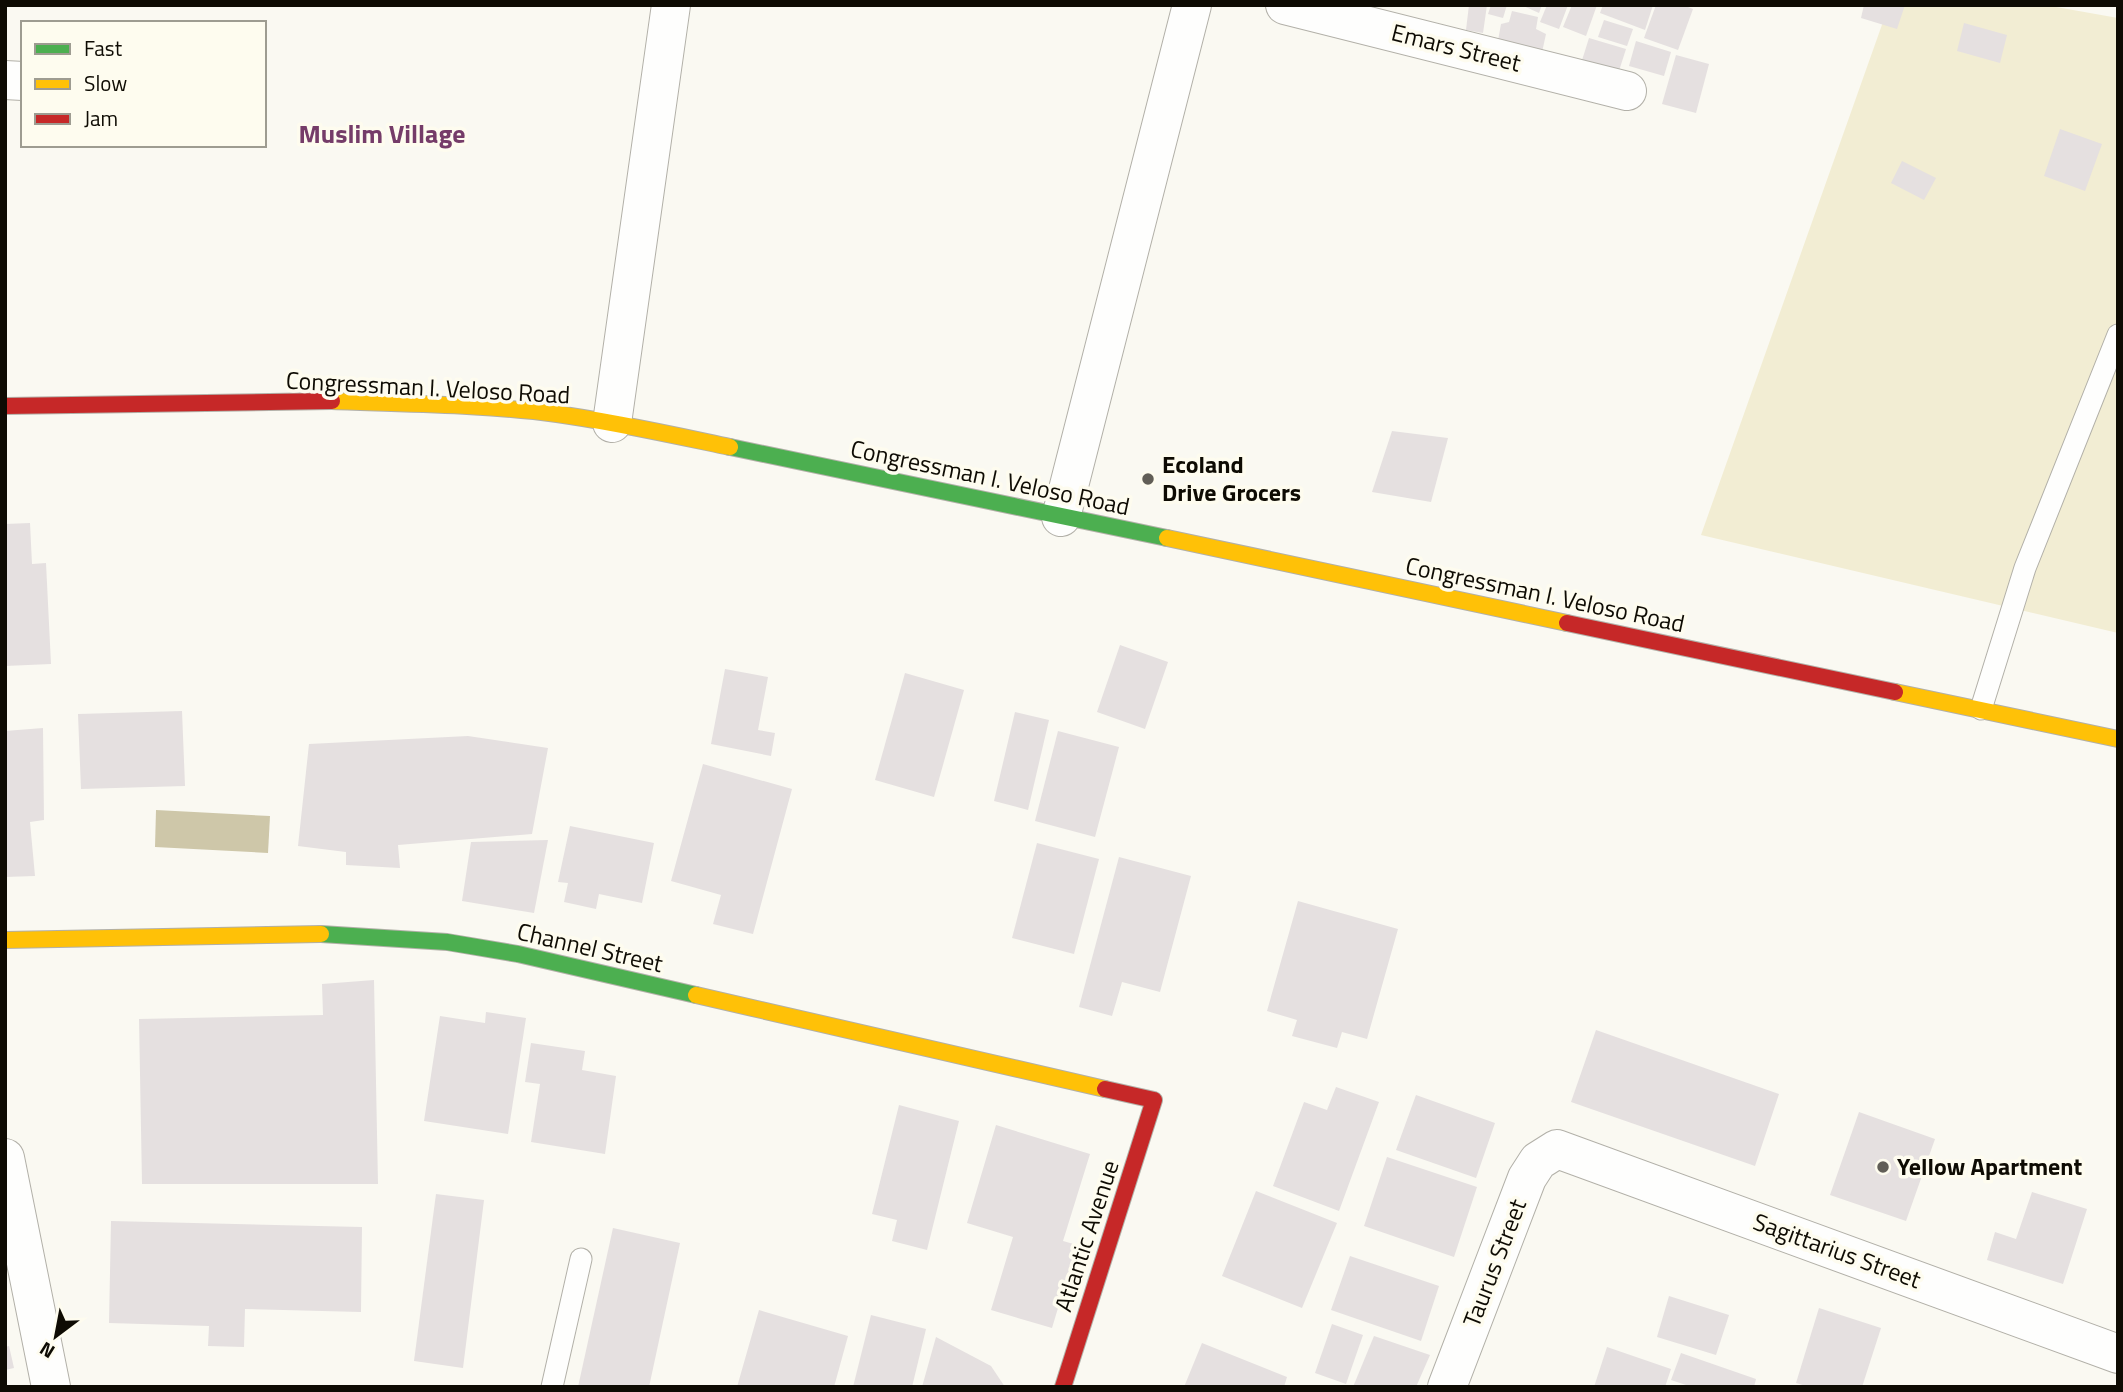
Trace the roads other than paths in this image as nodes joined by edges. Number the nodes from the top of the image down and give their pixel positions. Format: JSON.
{"nodes":[{"id":1,"x":671,"y":5,"type":"edge"},
{"id":2,"x":1192,"y":5,"type":"edge"},
{"id":3,"x":1285,"y":5,"type":"edge"},
{"id":4,"x":1628,"y":91,"type":"dead end"},
{"id":5,"x":2118,"y":335,"type":"edge"},
{"id":6,"x":5,"y":406,"type":"edge"},
{"id":7,"x":612,"y":423,"type":"junction"},
{"id":8,"x":1061,"y":517,"type":"junction"},
{"id":9,"x":1981,"y":709,"type":"junction"},
{"id":10,"x":2118,"y":739,"type":"edge"},
{"id":11,"x":5,"y":940,"type":"edge"},
{"id":12,"x":1154,"y":1100,"type":"joint"},
{"id":13,"x":1557,"y":1149,"type":"joint"},
{"id":14,"x":5,"y":1158,"type":"edge"},
{"id":15,"x":580,"y":1259,"type":"dead end"},
{"id":16,"x":2118,"y":1354,"type":"edge"},
{"id":17,"x":51,"y":1387,"type":"edge"},
{"id":18,"x":552,"y":1387,"type":"edge"},
{"id":19,"x":1063,"y":1387,"type":"edge"},
{"id":20,"x":1447,"y":1387,"type":"edge"}],
"edges":[{"from":1,"to":7,"type":"street"},
{"from":2,"to":8,"type":"street"},
{"from":3,"to":4,"type":"street","name":"Emars Street"},
{"from":5,"to":9,"type":"lane"},
{"from":6,"to":7,"type":"main road","name":"Congressman I. Veloso Road"},
{"from":7,"to":8,"type":"main road","name":"Congressman I. Veloso Road"},
{"from":8,"to":9,"type":"main road","name":"Congressman I. Veloso Road"},
{"from":9,"to":10,"type":"main road","name":"Congressman I. Veloso Road"},
{"from":11,"to":12,"type":"main road","name":"Channel Street"},
{"from":12,"to":19,"type":"main road","name":"Atlantic Avenue"},
{"from":13,"to":16,"type":"street","name":"Sagittarius Street"},
{"from":13,"to":20,"type":"street","name":"Taurus Street"},
{"from":14,"to":17,"type":"street"},
{"from":15,"to":18,"type":"lane"}]}
